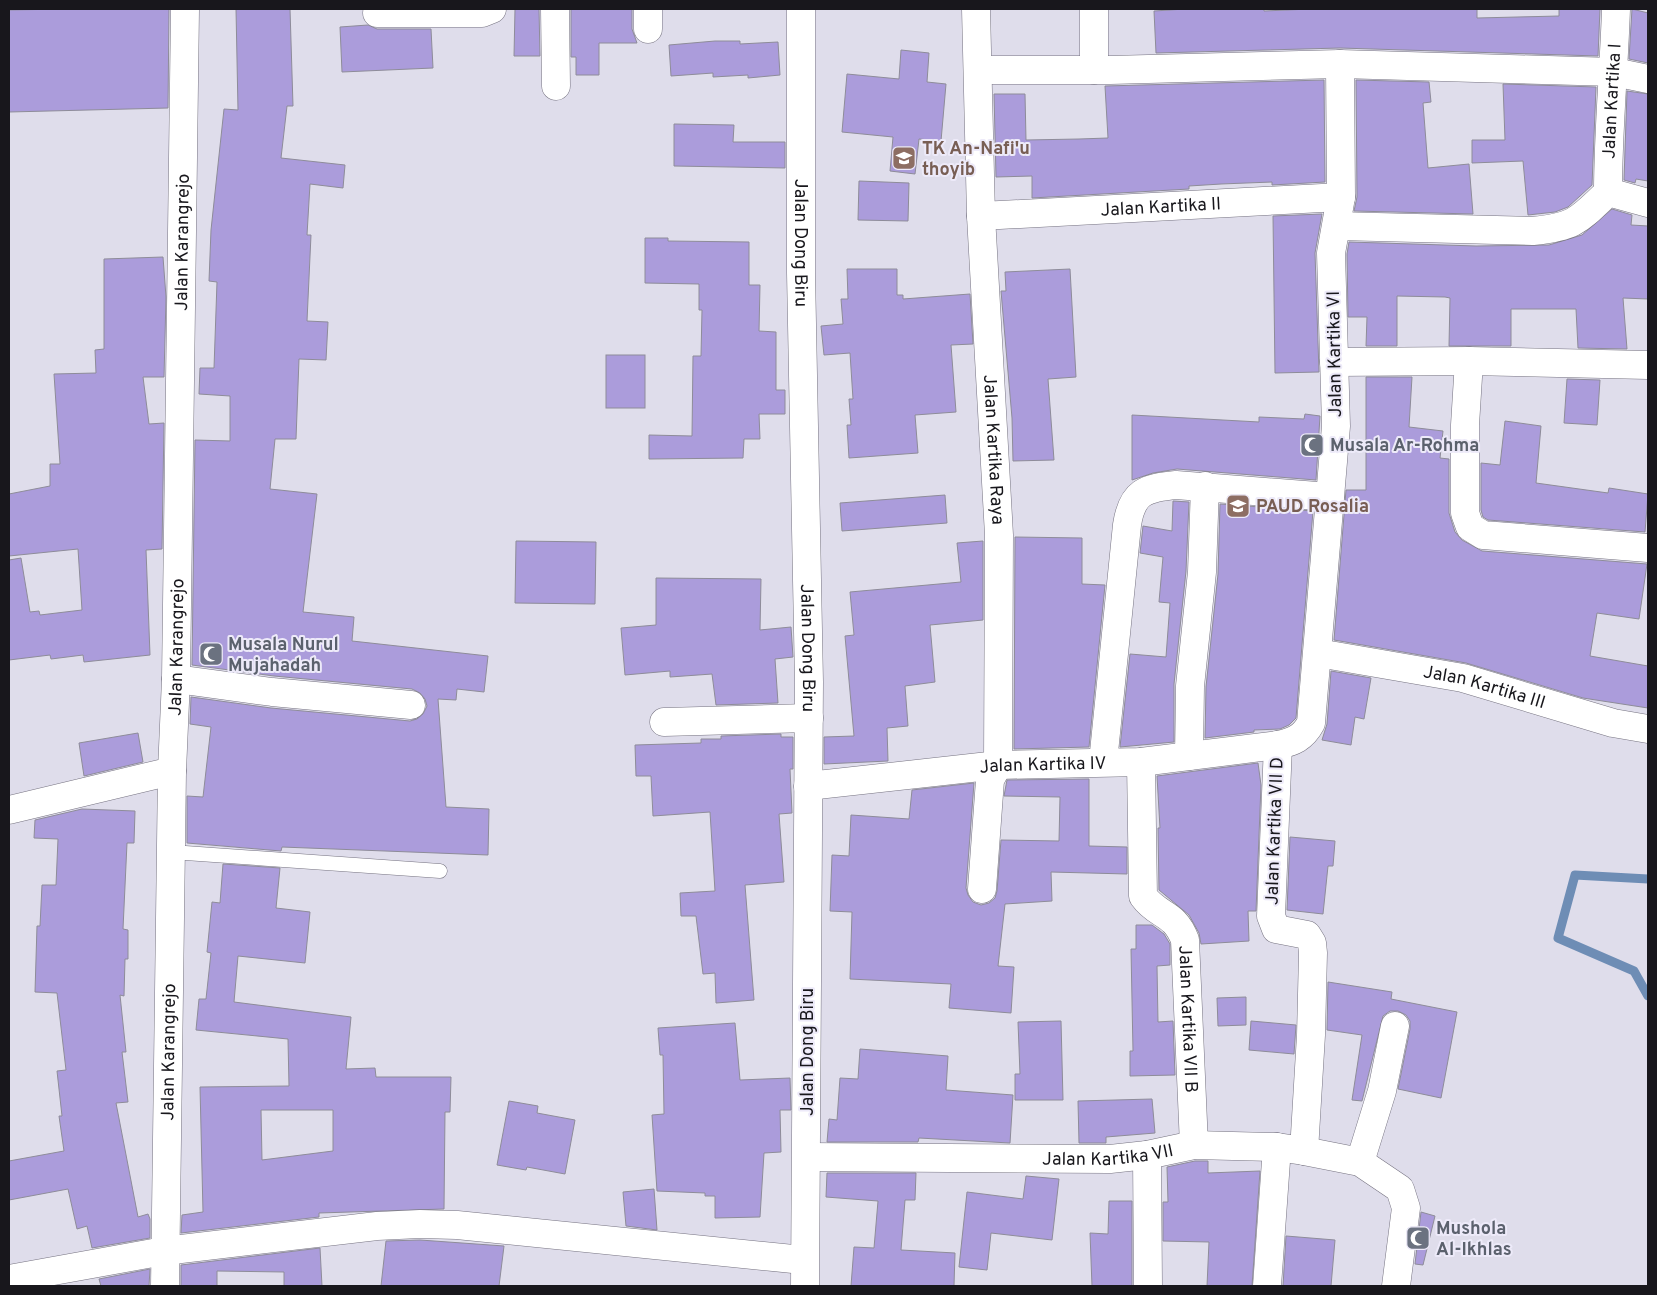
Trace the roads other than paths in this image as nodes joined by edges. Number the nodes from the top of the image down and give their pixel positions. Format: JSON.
{"nodes":[{"id":1,"x":186,"y":9,"type":"edge"},
{"id":2,"x":492,"y":9,"type":"edge"},
{"id":3,"x":555,"y":9,"type":"edge"},
{"id":4,"x":801,"y":9,"type":"edge"},
{"id":5,"x":976,"y":9,"type":"edge"},
{"id":6,"x":1094,"y":9,"type":"edge"},
{"id":7,"x":1616,"y":9,"type":"edge"},
{"id":8,"x":377,"y":13,"type":"dead end"},
{"id":9,"x":1340,"y":64,"type":"junction"},
{"id":10,"x":978,"y":70,"type":"junction"},
{"id":11,"x":1094,"y":70,"type":"junction"},
{"id":12,"x":1614,"y":72,"type":"junction"},
{"id":13,"x":1648,"y":79,"type":"edge"},
{"id":14,"x":556,"y":86,"type":"dead end"},
{"id":15,"x":1608,"y":192,"type":"junction"},
{"id":16,"x":1341,"y":197,"type":"junction"},
{"id":17,"x":1648,"y":203,"type":"edge"},
{"id":18,"x":981,"y":216,"type":"junction"},
{"id":19,"x":1337,"y":226,"type":"junction"},
{"id":20,"x":1334,"y":362,"type":"junction"},
{"id":21,"x":1648,"y":365,"type":"edge"},
{"id":22,"x":1469,"y":366,"type":"junction"},
{"id":23,"x":1205,"y":486,"type":"junction"},
{"id":24,"x":1330,"y":497,"type":"junction"},
{"id":25,"x":1648,"y":548,"type":"edge"},
{"id":26,"x":1318,"y":653,"type":"junction"},
{"id":27,"x":176,"y":679,"type":"junction"},
{"id":28,"x":412,"y":705,"type":"dead end"},
{"id":29,"x":809,"y":718,"type":"junction"},
{"id":30,"x":664,"y":722,"type":"dead end"},
{"id":31,"x":1648,"y":729,"type":"edge"},
{"id":32,"x":1278,"y":745,"type":"junction"},
{"id":33,"x":1189,"y":756,"type":"junction"},
{"id":34,"x":1103,"y":762,"type":"junction"},
{"id":35,"x":1141,"y":762,"type":"junction"},
{"id":36,"x":998,"y":765,"type":"junction"},
{"id":37,"x":172,"y":771,"type":"junction"},
{"id":38,"x":808,"y":786,"type":"junction"},
{"id":39,"x":9,"y":810,"type":"edge"},
{"id":40,"x":171,"y":852,"type":"junction"},
{"id":41,"x":440,"y":871,"type":"dead end"},
{"id":42,"x":982,"y":889,"type":"dead end"},
{"id":43,"x":1396,"y":1026,"type":"dead end"},
{"id":44,"x":1194,"y":1145,"type":"junction"},
{"id":45,"x":1276,"y":1147,"type":"junction"},
{"id":46,"x":1304,"y":1151,"type":"junction"},
{"id":47,"x":1147,"y":1155,"type":"junction"},
{"id":48,"x":807,"y":1157,"type":"junction"},
{"id":49,"x":1360,"y":1162,"type":"junction"},
{"id":50,"x":164,"y":1251,"type":"junction"},
{"id":51,"x":804,"y":1273,"type":"edge"},
{"id":52,"x":9,"y":1279,"type":"edge"},
{"id":53,"x":165,"y":1286,"type":"edge"},
{"id":54,"x":1148,"y":1286,"type":"edge"},
{"id":55,"x":1267,"y":1286,"type":"edge"},
{"id":56,"x":1396,"y":1286,"type":"edge"}],
"edges":[{"from":1,"to":27,"type":"street","name":"Jalan Karangrejo"},
{"from":2,"to":8,"type":"street"},
{"from":3,"to":14,"type":"street"},
{"from":4,"to":29,"type":"street","name":"Jalan Dong Biru"},
{"from":5,"to":10,"type":"street","name":"Jalan Kartika Raya"},
{"from":6,"to":11,"type":"street"},
{"from":7,"to":12,"type":"street","name":"Jalan Kartika I"},
{"from":9,"to":11,"type":"street"},
{"from":9,"to":12,"type":"street"},
{"from":9,"to":16,"type":"street","name":"Jalan Kartika VI"},
{"from":10,"to":11,"type":"street"},
{"from":10,"to":18,"type":"street","name":"Jalan Kartika Raya"},
{"from":12,"to":13,"type":"street"},
{"from":12,"to":15,"type":"street","name":"Jalan Kartika I"},
{"from":15,"to":17,"type":"street"},
{"from":15,"to":19,"type":"street"},
{"from":16,"to":18,"type":"street","name":"Jalan Kartika II"},
{"from":16,"to":19,"type":"street","name":"Jalan Kartika VI"},
{"from":18,"to":36,"type":"street","name":"Jalan Kartika Raya"},
{"from":19,"to":20,"type":"street","name":"Jalan Kartika VI"},
{"from":20,"to":22,"type":"street"},
{"from":20,"to":24,"type":"street","name":"Jalan Kartika VI"},
{"from":21,"to":22,"type":"street"},
{"from":22,"to":25,"type":"street"},
{"from":23,"to":24,"type":"street"},
{"from":23,"to":33,"type":"street"},
{"from":23,"to":34,"type":"street"},
{"from":24,"to":26,"type":"street","name":"Jalan Kartika VI"},
{"from":26,"to":31,"type":"street","name":"Jalan Kartika III"},
{"from":26,"to":32,"type":"street","name":"Jalan Kartika VI"},
{"from":27,"to":28,"type":"street"},
{"from":27,"to":37,"type":"street","name":"Jalan Karangrejo"},
{"from":29,"to":30,"type":"street"},
{"from":29,"to":38,"type":"street","name":"Jalan Dong Biru"},
{"from":32,"to":33,"type":"street","name":"Jalan Kartika IV"},
{"from":32,"to":46,"type":"street","name":"Jalan Kartika VII D"},
{"from":33,"to":35,"type":"street","name":"Jalan Kartika IV"},
{"from":34,"to":35,"type":"street","name":"Jalan Kartika IV"},
{"from":34,"to":36,"type":"street","name":"Jalan Kartika IV"},
{"from":35,"to":44,"type":"street","name":"Jalan Kartika VII B"},
{"from":36,"to":38,"type":"street","name":"Jalan Kartika IV"},
{"from":36,"to":42,"type":"street","name":"Jalan Kartika Raya"},
{"from":37,"to":39,"type":"street"},
{"from":37,"to":40,"type":"street","name":"Jalan Karangrejo"},
{"from":38,"to":48,"type":"street","name":"Jalan Dong Biru"},
{"from":40,"to":41,"type":"lane"},
{"from":40,"to":50,"type":"street","name":"Jalan Karangrejo"},
{"from":43,"to":49,"type":"street"},
{"from":44,"to":45,"type":"street","name":"Jalan Kartika VII"},
{"from":44,"to":47,"type":"street","name":"Jalan Kartika VII"},
{"from":45,"to":46,"type":"street","name":"Jalan Kartika VII"},
{"from":45,"to":55,"type":"street"},
{"from":46,"to":49,"type":"street","name":"Jalan Kartika VII"},
{"from":47,"to":48,"type":"street","name":"Jalan Kartika VII"},
{"from":47,"to":54,"type":"street"},
{"from":48,"to":51,"type":"street","name":"Jalan Dong Biru"},
{"from":49,"to":56,"type":"street","name":"Jalan Kartika VII"},
{"from":50,"to":51,"type":"street"},
{"from":50,"to":52,"type":"street"},
{"from":50,"to":53,"type":"street","name":"Jalan Karangrejo"}]}
